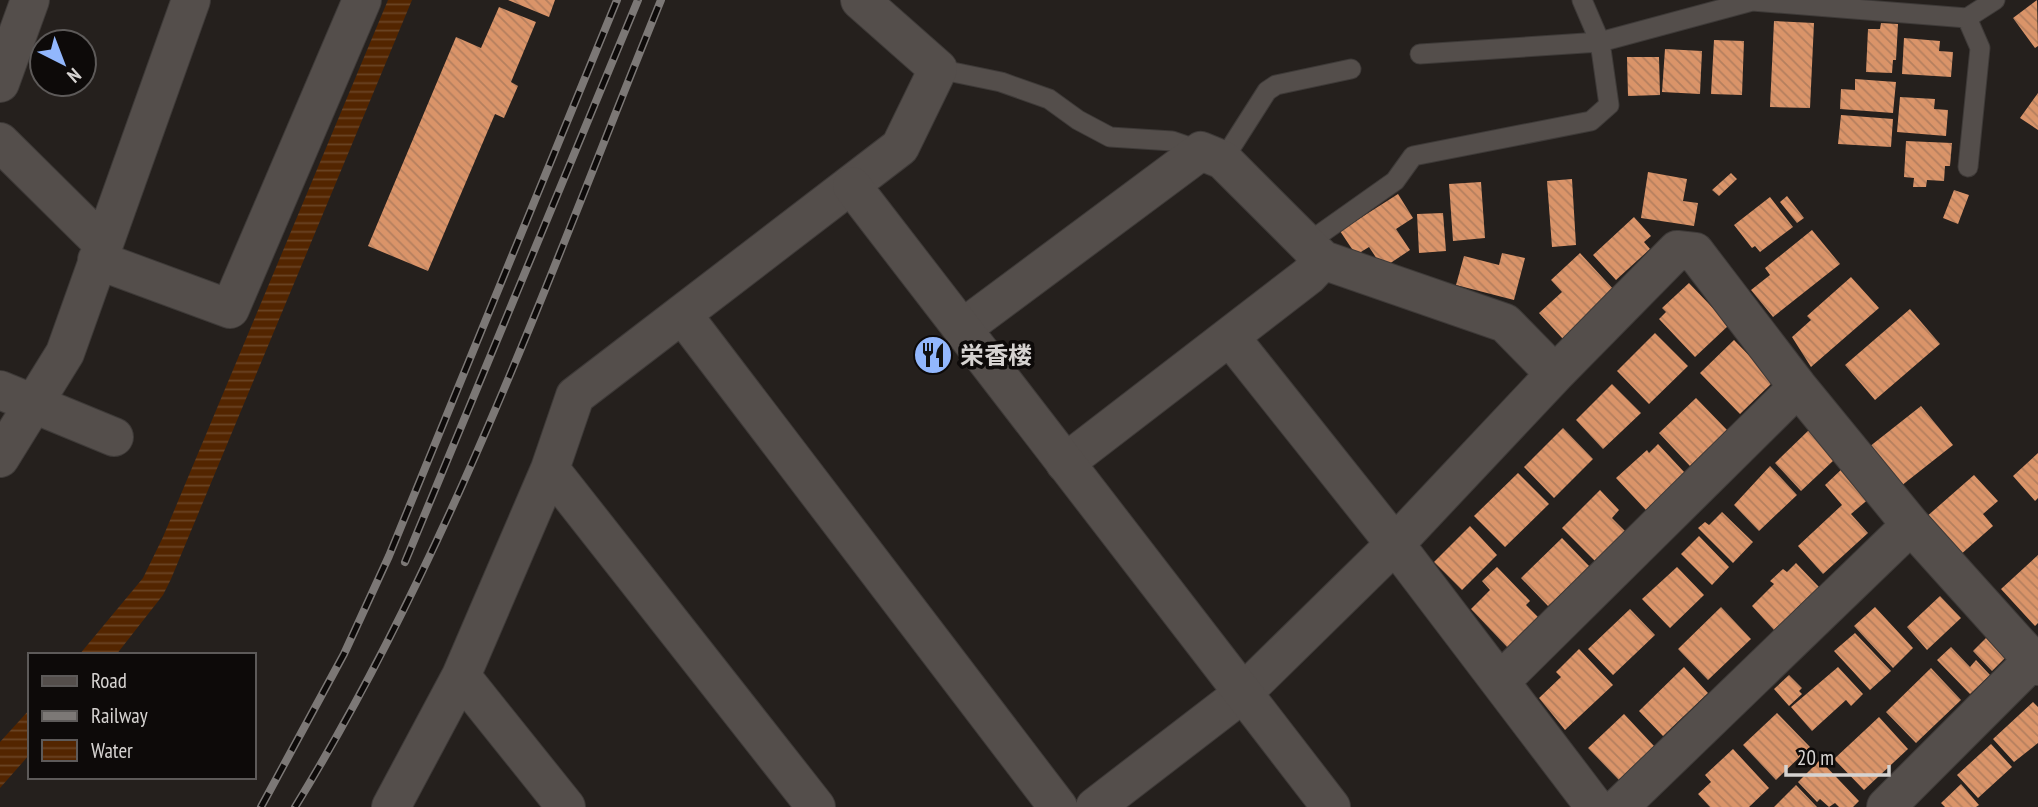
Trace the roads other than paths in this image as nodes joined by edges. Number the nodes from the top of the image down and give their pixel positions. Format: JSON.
{"nodes":[{"id":1,"x":30,"y":0,"type":"edge"},
{"id":2,"x":191,"y":0,"type":"edge"},
{"id":3,"x":362,"y":0,"type":"edge"},
{"id":4,"x":1582,"y":0,"type":"edge"},
{"id":5,"x":1995,"y":0,"type":"edge"},
{"id":6,"x":870,"y":4,"type":"edge"},
{"id":7,"x":1967,"y":18,"type":"junction"},
{"id":8,"x":1600,"y":42,"type":"junction"},
{"id":9,"x":1420,"y":54,"type":"dead end"},
{"id":10,"x":938,"y":69,"type":"junction"},
{"id":11,"x":1352,"y":69,"type":"dead end"},
{"id":12,"x":0,"y":83,"type":"edge"},
{"id":13,"x":0,"y":142,"type":"edge"},
{"id":14,"x":1212,"y":155,"type":"junction"},
{"id":15,"x":1968,"y":167,"type":"dead end"},
{"id":16,"x":852,"y":186,"type":"junction"},
{"id":17,"x":100,"y":252,"type":"junction"},
{"id":18,"x":1315,"y":252,"type":"junction"},
{"id":19,"x":682,"y":314,"type":"junction"},
{"id":20,"x":963,"y":328,"type":"junction"},
{"id":21,"x":1230,"y":337,"type":"junction"},
{"id":22,"x":1555,"y":373,"type":"junction"},
{"id":23,"x":1798,"y":387,"type":"junction"},
{"id":24,"x":17,"y":397,"type":"edge"},
{"id":25,"x":114,"y":437,"type":"dead end"},
{"id":26,"x":0,"y":458,"type":"edge"},
{"id":27,"x":1065,"y":463,"type":"junction"},
{"id":28,"x":550,"y":469,"type":"junction"},
{"id":29,"x":1911,"y":525,"type":"junction"},
{"id":30,"x":1395,"y":544,"type":"junction"},
{"id":31,"x":2035,"y":664,"type":"edge"},
{"id":32,"x":461,"y":676,"type":"junction"},
{"id":33,"x":1501,"y":681,"type":"junction"},
{"id":34,"x":1242,"y":694,"type":"junction"},
{"id":35,"x":1906,"y":800,"type":"edge"},
{"id":36,"x":391,"y":807,"type":"edge"},
{"id":37,"x":566,"y":807,"type":"edge"},
{"id":38,"x":816,"y":807,"type":"edge"},
{"id":39,"x":1058,"y":807,"type":"edge"},
{"id":40,"x":1095,"y":807,"type":"edge"},
{"id":41,"x":1331,"y":807,"type":"edge"},
{"id":42,"x":1595,"y":807,"type":"edge"},
{"id":43,"x":1619,"y":807,"type":"edge"}],
"edges":[{"from":1,"to":12,"type":"street"},
{"from":2,"to":17,"type":"street"},
{"from":3,"to":17,"type":"street"},
{"from":4,"to":8,"type":"lane"},
{"from":5,"to":7,"type":"lane"},
{"from":6,"to":10,"type":"street"},
{"from":7,"to":8,"type":"lane"},
{"from":7,"to":15,"type":"lane"},
{"from":8,"to":9,"type":"lane"},
{"from":8,"to":18,"type":"lane"},
{"from":10,"to":14,"type":"lane"},
{"from":10,"to":16,"type":"street"},
{"from":11,"to":14,"type":"lane"},
{"from":13,"to":17,"type":"street"},
{"from":14,"to":18,"type":"street"},
{"from":14,"to":20,"type":"street"},
{"from":16,"to":19,"type":"street"},
{"from":16,"to":20,"type":"street"},
{"from":17,"to":24,"type":"street"},
{"from":18,"to":21,"type":"street"},
{"from":18,"to":22,"type":"street"},
{"from":19,"to":28,"type":"street"},
{"from":19,"to":39,"type":"street"},
{"from":20,"to":27,"type":"street"},
{"from":21,"to":27,"type":"street"},
{"from":21,"to":30,"type":"street"},
{"from":22,"to":23,"type":"street"},
{"from":22,"to":30,"type":"street"},
{"from":23,"to":29,"type":"street"},
{"from":23,"to":33,"type":"street"},
{"from":24,"to":25,"type":"street"},
{"from":24,"to":26,"type":"street"},
{"from":27,"to":34,"type":"street"},
{"from":28,"to":32,"type":"street"},
{"from":28,"to":38,"type":"street"},
{"from":29,"to":31,"type":"street"},
{"from":29,"to":43,"type":"street"},
{"from":30,"to":33,"type":"street"},
{"from":30,"to":34,"type":"street"},
{"from":31,"to":35,"type":"street"},
{"from":32,"to":36,"type":"street"},
{"from":32,"to":37,"type":"street"},
{"from":33,"to":42,"type":"street"},
{"from":34,"to":40,"type":"street"},
{"from":34,"to":41,"type":"street"}]}
